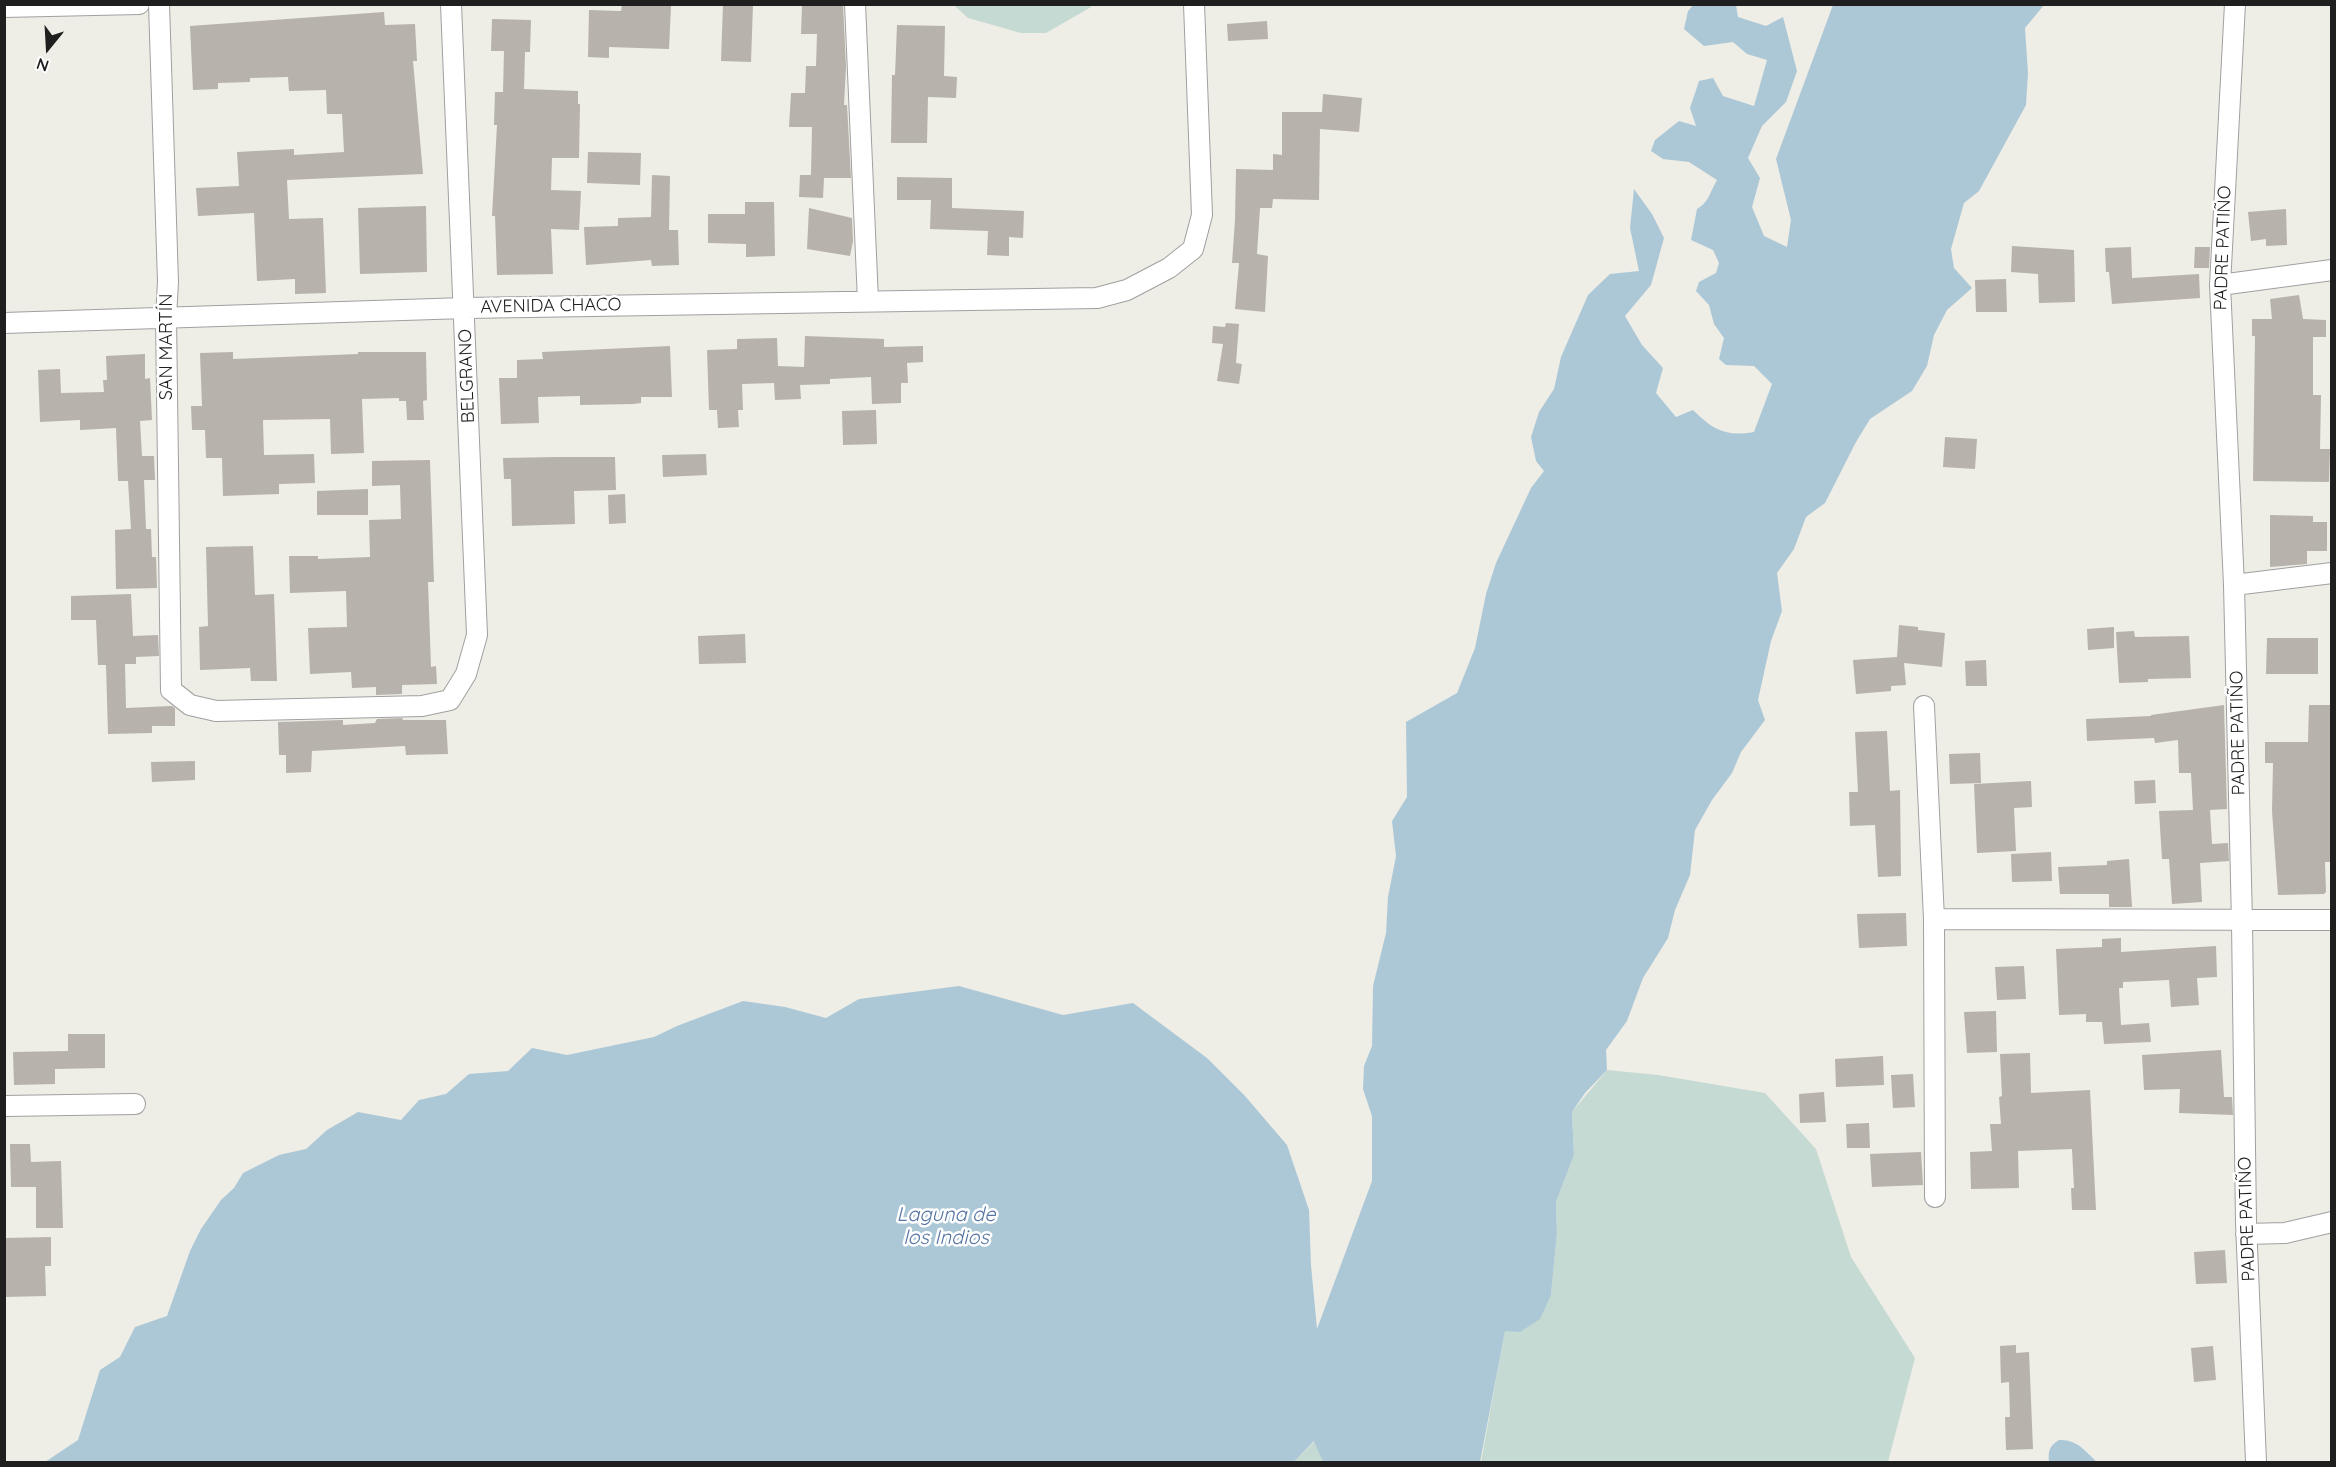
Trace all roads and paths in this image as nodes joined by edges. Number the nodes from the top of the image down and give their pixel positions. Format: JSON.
{"nodes":[{"id":1,"x":139,"y":4,"type":"edge"},
{"id":2,"x":159,"y":4,"type":"edge"},
{"id":3,"x":451,"y":4,"type":"edge"},
{"id":4,"x":855,"y":4,"type":"edge"},
{"id":5,"x":1194,"y":4,"type":"edge"},
{"id":6,"x":2235,"y":4,"type":"edge"},
{"id":7,"x":4,"y":7,"type":"edge"},
{"id":8,"x":2331,"y":270,"type":"edge"},
{"id":9,"x":2220,"y":285,"type":"junction"},
{"id":10,"x":868,"y":301,"type":"junction"},
{"id":11,"x":465,"y":308,"type":"junction"},
{"id":12,"x":166,"y":317,"type":"junction"},
{"id":13,"x":4,"y":323,"type":"edge"},
{"id":14,"x":2331,"y":573,"type":"edge"},
{"id":15,"x":2234,"y":585,"type":"junction"},
{"id":16,"x":171,"y":690,"type":"joint"},
{"id":17,"x":1924,"y":706,"type":"dead end"},
{"id":18,"x":1934,"y":919,"type":"junction"},
{"id":19,"x":2331,"y":920,"type":"edge"},
{"id":20,"x":2242,"y":922,"type":"junction"},
{"id":21,"x":135,"y":1104,"type":"dead end"},
{"id":22,"x":4,"y":1106,"type":"edge"},
{"id":23,"x":1935,"y":1197,"type":"dead end"},
{"id":24,"x":2331,"y":1222,"type":"edge"},
{"id":25,"x":2247,"y":1234,"type":"junction"},
{"id":26,"x":2256,"y":1462,"type":"edge"}],
"edges":[{"from":1,"to":7,"type":"street"},
{"from":2,"to":12,"type":"street","name":"SAN MARTÍN"},
{"from":3,"to":11,"type":"street","name":"BELGRANO"},
{"from":4,"to":10,"type":"street"},
{"from":5,"to":10,"type":"street","name":"AVENIDA CHACO"},
{"from":6,"to":9,"type":"street","name":"PADRE PATIÑO"},
{"from":8,"to":9,"type":"street"},
{"from":9,"to":15,"type":"street","name":"PADRE PATIÑO"},
{"from":10,"to":11,"type":"street","name":"AVENIDA CHACO"},
{"from":11,"to":12,"type":"street","name":"AVENIDA CHACO"},
{"from":11,"to":16,"type":"street","name":"BELGRANO"},
{"from":12,"to":13,"type":"street","name":"AVENIDA CHACO"},
{"from":12,"to":16,"type":"street","name":"SAN MARTÍN"},
{"from":14,"to":15,"type":"street"},
{"from":15,"to":20,"type":"street","name":"PADRE PATIÑO"},
{"from":17,"to":18,"type":"street"},
{"from":18,"to":20,"type":"street"},
{"from":18,"to":23,"type":"street"},
{"from":19,"to":20,"type":"street"},
{"from":20,"to":25,"type":"street","name":"PADRE PATIÑO"},
{"from":21,"to":22,"type":"street"},
{"from":24,"to":25,"type":"street"},
{"from":25,"to":26,"type":"street","name":"PADRE PATIÑO"}]}
